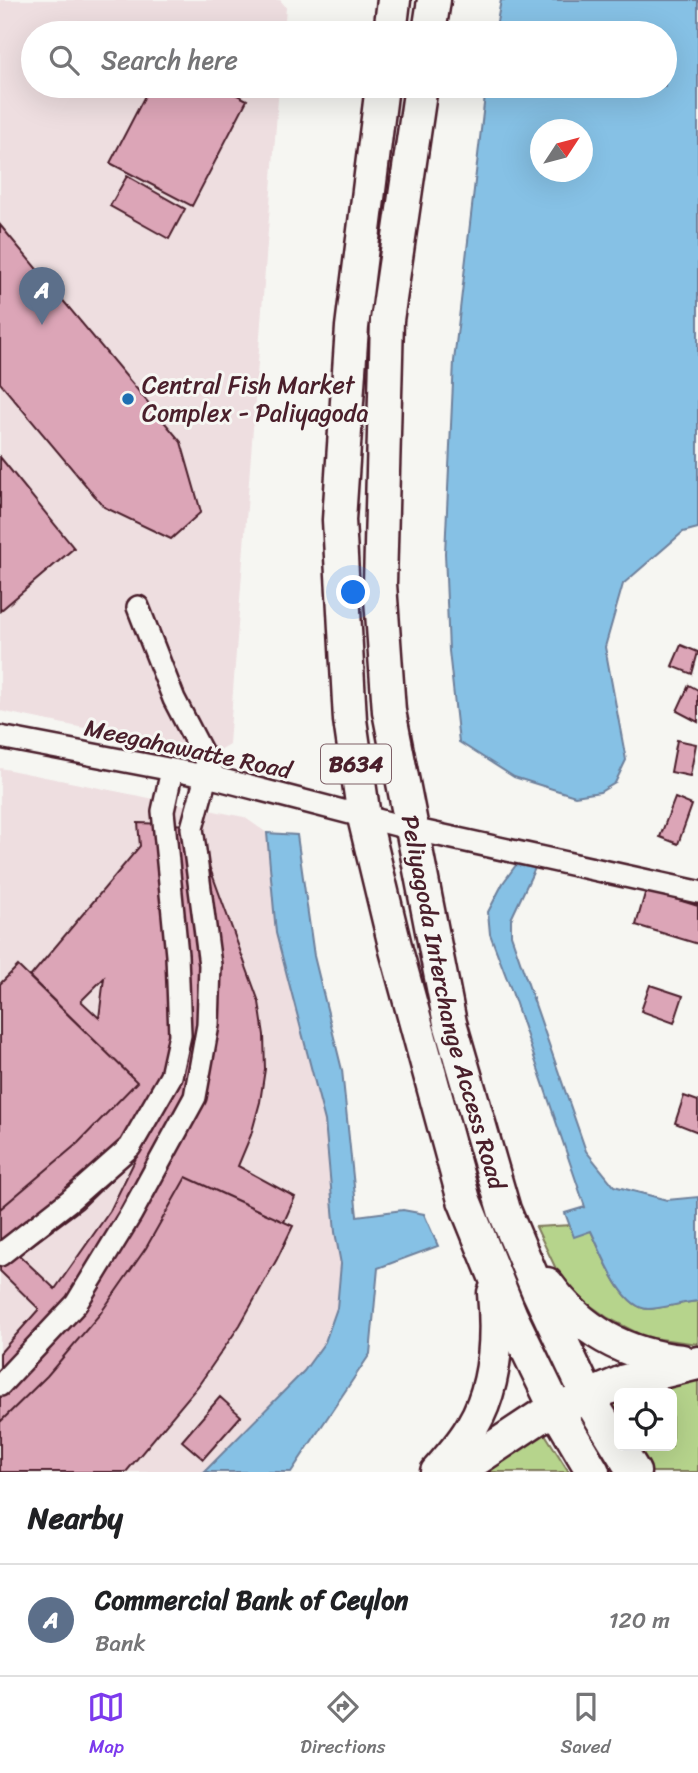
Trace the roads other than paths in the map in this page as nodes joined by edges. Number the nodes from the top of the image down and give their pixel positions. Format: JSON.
{"nodes":[{"id":1,"x":394,"y":0,"type":"edge"},
{"id":2,"x":434,"y":0,"type":"edge"},
{"id":3,"x":391,"y":21,"type":"edge"},
{"id":4,"x":431,"y":21,"type":"edge"},
{"id":5,"x":381,"y":98,"type":"edge"},
{"id":6,"x":419,"y":98,"type":"edge"},
{"id":7,"x":138,"y":607,"type":"dead end"},
{"id":8,"x":0,"y":737,"type":"edge"},
{"id":9,"x":172,"y":770,"type":"junction"},
{"id":10,"x":211,"y":778,"type":"junction"},
{"id":11,"x":364,"y":817,"type":"junction"},
{"id":12,"x":412,"y":829,"type":"junction"},
{"id":13,"x":698,"y":892,"type":"edge"},
{"id":14,"x":515,"y":1236,"type":"junction"},
{"id":15,"x":0,"y":1255,"type":"edge"},
{"id":16,"x":492,"y":1269,"type":"junction"},
{"id":17,"x":698,"y":1362,"type":"edge"},
{"id":18,"x":0,"y":1385,"type":"edge"},
{"id":19,"x":588,"y":1397,"type":"junction"},
{"id":20,"x":557,"y":1411,"type":"junction"},
{"id":21,"x":438,"y":1472,"type":"edge"},
{"id":22,"x":457,"y":1472,"type":"edge"},
{"id":23,"x":593,"y":1472,"type":"edge"},
{"id":24,"x":634,"y":1472,"type":"edge"}],
"edges":[{"from":1,"to":3,"type":"highway"},
{"from":2,"to":4,"type":"highway"},
{"from":5,"to":11,"type":"highway","name":"Peliyagoda Interchange Access Road","number":"B634"},
{"from":6,"to":12,"type":"highway","name":"Peliyagoda Interchange Access Road","number":"B634"},
{"from":7,"to":10,"type":"street"},
{"from":8,"to":9,"type":"street","name":"Meegahawatte Road"},
{"from":9,"to":10,"type":"street","name":"Meegahawatte Road"},
{"from":9,"to":15,"type":"street"},
{"from":10,"to":11,"type":"street","name":"Meegahawatte Road"},
{"from":10,"to":18,"type":"street"},
{"from":11,"to":12,"type":"street","name":"Meegahawatte Road"},
{"from":11,"to":16,"type":"highway","name":"Peliyagoda Interchange Access Road","number":"B634"},
{"from":12,"to":13,"type":"street"},
{"from":12,"to":14,"type":"highway","name":"Peliyagoda Interchange Access Road","number":"B634"},
{"from":14,"to":17,"type":"highway"},
{"from":14,"to":19,"type":"highway","name":"Peliyagoda Interchange Access Road","number":"B634"},
{"from":16,"to":20,"type":"highway","name":"Peliyagoda Interchange Access Road","number":"B634"},
{"from":16,"to":21,"type":"highway"},
{"from":17,"to":19,"type":"highway"},
{"from":19,"to":20,"type":"highway"},
{"from":19,"to":24,"type":"highway","name":"Peliyagoda Interchange Access Road","number":"B634"},
{"from":20,"to":22,"type":"highway"},
{"from":20,"to":23,"type":"highway","name":"Peliyagoda Interchange Access Road","number":"B634"}]}
